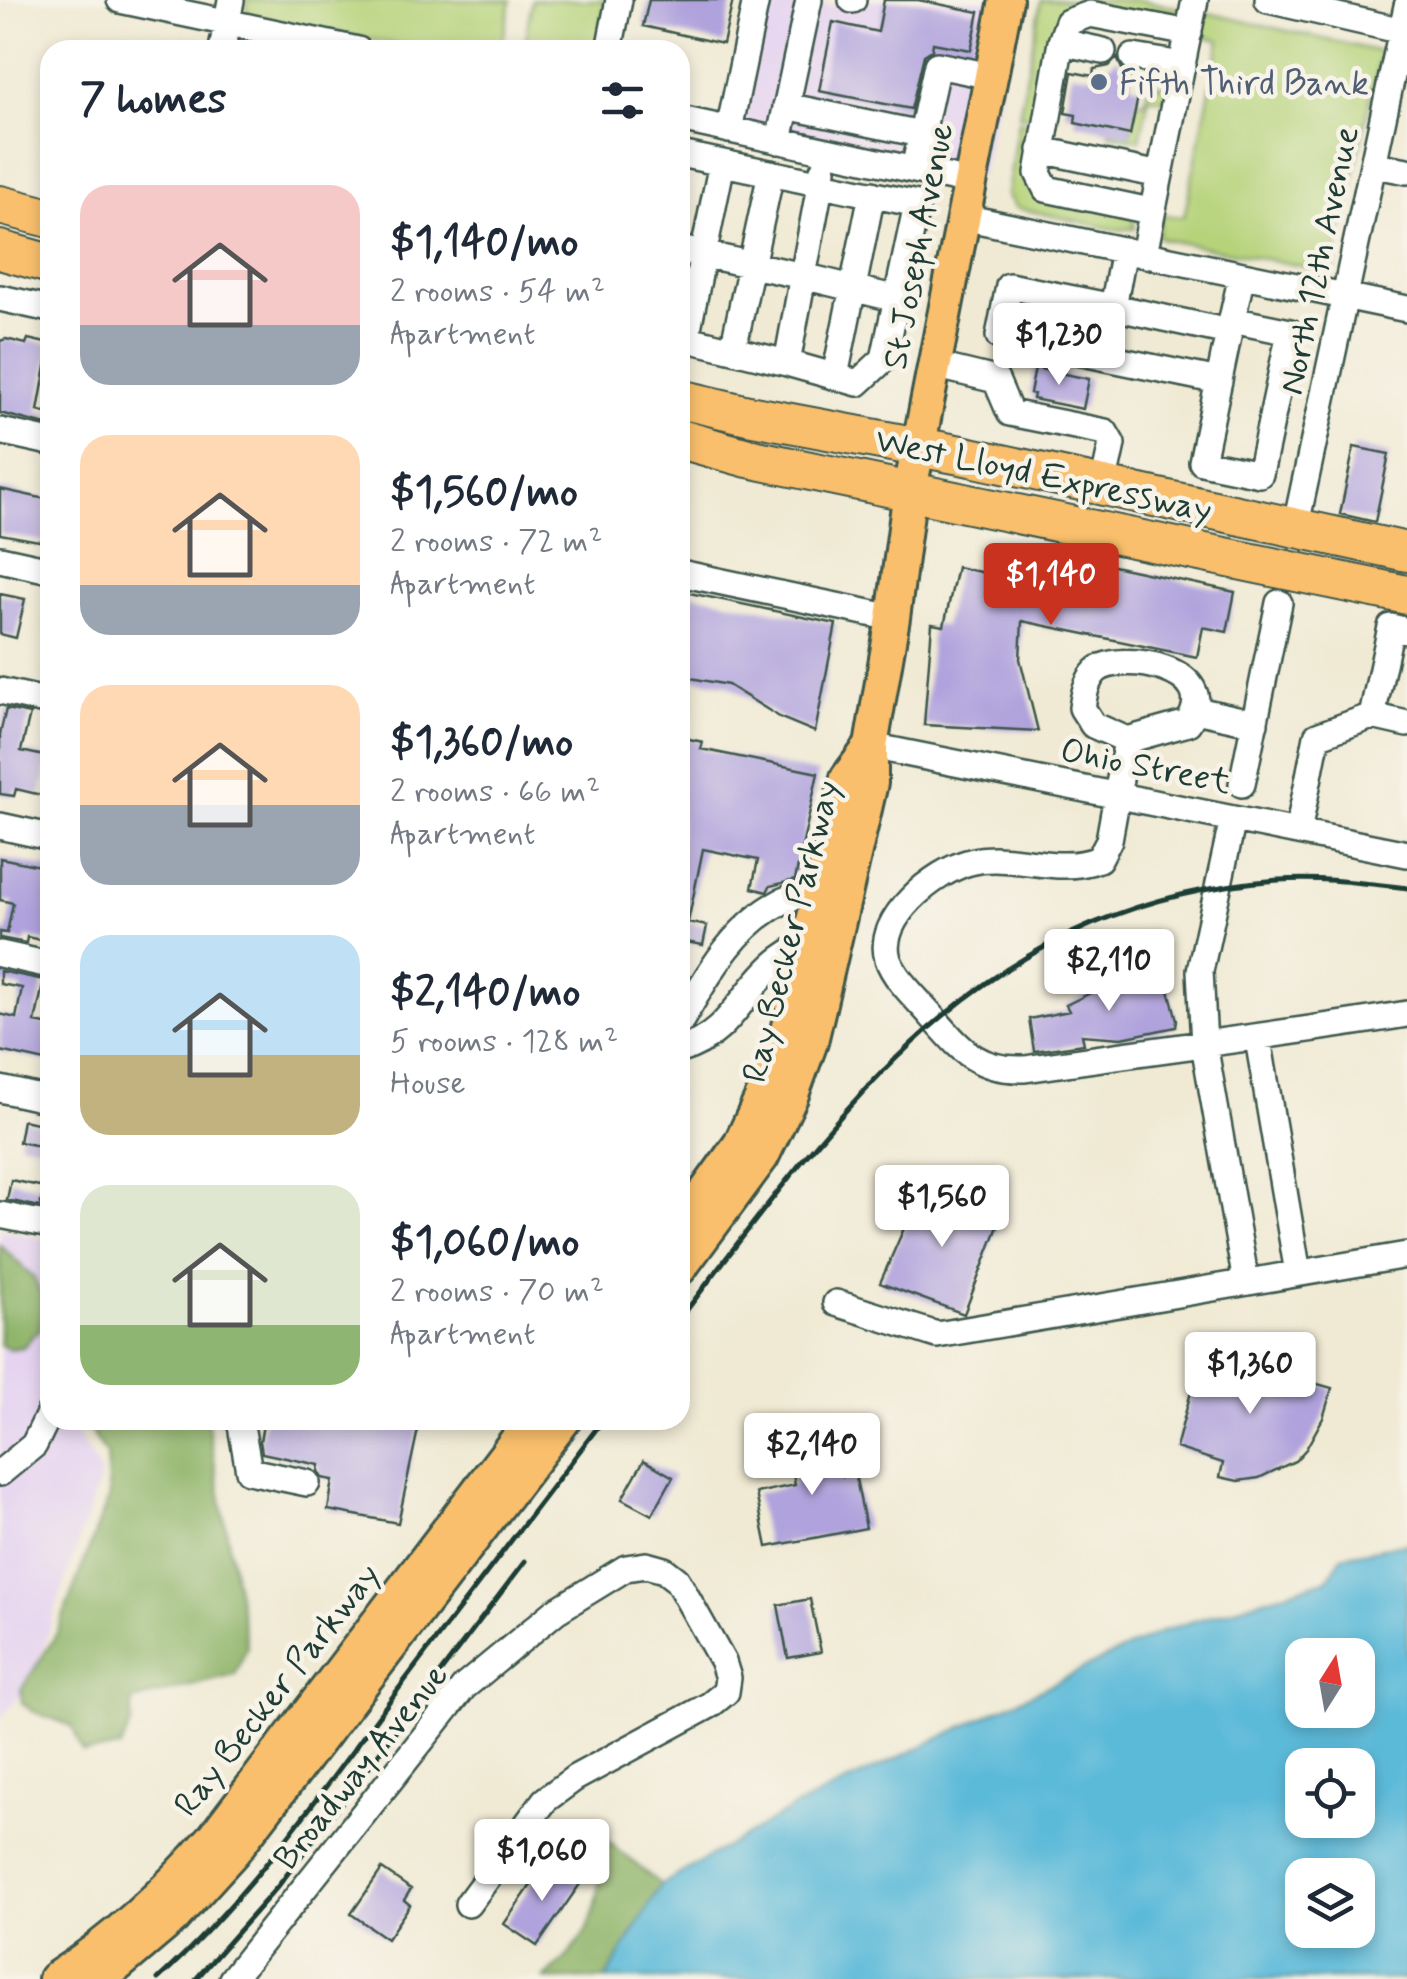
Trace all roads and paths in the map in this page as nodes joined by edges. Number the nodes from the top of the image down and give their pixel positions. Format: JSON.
{"nodes":[{"id":1,"x":120,"y":0,"type":"edge"},
{"id":2,"x":619,"y":0,"type":"edge"},
{"id":3,"x":756,"y":0,"type":"edge"},
{"id":4,"x":809,"y":0,"type":"edge"},
{"id":5,"x":1006,"y":0,"type":"edge"},
{"id":6,"x":1195,"y":0,"type":"edge"},
{"id":7,"x":1268,"y":0,"type":"edge"},
{"id":8,"x":229,"y":11,"type":"edge"},
{"id":9,"x":1405,"y":23,"type":"edge"},
{"id":10,"x":1189,"y":32,"type":"junction"},
{"id":11,"x":224,"y":40,"type":"edge"},
{"id":12,"x":319,"y":40,"type":"edge"},
{"id":13,"x":611,"y":40,"type":"edge"},
{"id":14,"x":1062,"y":42,"type":"junction"},
{"id":15,"x":1103,"y":51,"type":"dead end"},
{"id":16,"x":1134,"y":57,"type":"dead end"},
{"id":17,"x":1183,"y":65,"type":"junction"},
{"id":18,"x":991,"y":76,"type":"junction"},
{"id":19,"x":786,"y":106,"type":"junction"},
{"id":20,"x":690,"y":121,"type":"edge"},
{"id":21,"x":728,"y":130,"type":"junction"},
{"id":22,"x":921,"y":134,"type":"junction"},
{"id":23,"x":780,"y":140,"type":"junction"},
{"id":24,"x":1041,"y":150,"type":"junction"},
{"id":25,"x":827,"y":151,"type":"junction"},
{"id":26,"x":690,"y":156,"type":"edge"},
{"id":27,"x":722,"y":163,"type":"junction"},
{"id":28,"x":1375,"y":165,"type":"junction"},
{"id":29,"x":914,"y":170,"type":"junction"},
{"id":30,"x":1407,"y":172,"type":"edge"},
{"id":31,"x":771,"y":173,"type":"junction"},
{"id":32,"x":1160,"y":175,"type":"junction"},
{"id":33,"x":970,"y":182,"type":"junction"},
{"id":34,"x":820,"y":183,"type":"junction"},
{"id":35,"x":872,"y":194,"type":"junction"},
{"id":36,"x":0,"y":205,"type":"edge"},
{"id":37,"x":1150,"y":211,"type":"junction"},
{"id":38,"x":40,"y":215,"type":"edge"},
{"id":39,"x":963,"y":217,"type":"junction"},
{"id":40,"x":0,"y":250,"type":"edge"},
{"id":41,"x":691,"y":251,"type":"edge"},
{"id":42,"x":1134,"y":252,"type":"junction"},
{"id":43,"x":40,"y":261,"type":"edge"},
{"id":44,"x":752,"y":264,"type":"junction"},
{"id":45,"x":1242,"y":275,"type":"junction"},
{"id":46,"x":803,"y":276,"type":"junction"},
{"id":47,"x":852,"y":289,"type":"junction"},
{"id":48,"x":1347,"y":296,"type":"junction"},
{"id":49,"x":0,"y":298,"type":"edge"},
{"id":50,"x":897,"y":299,"type":"junction"},
{"id":51,"x":40,"y":307,"type":"edge"},
{"id":52,"x":1113,"y":307,"type":"junction"},
{"id":53,"x":1407,"y":309,"type":"edge"},
{"id":54,"x":1231,"y":326,"type":"junction"},
{"id":55,"x":690,"y":339,"type":"edge"},
{"id":56,"x":734,"y":350,"type":"junction"},
{"id":57,"x":1102,"y":357,"type":"junction"},
{"id":58,"x":786,"y":363,"type":"junction"},
{"id":59,"x":934,"y":365,"type":"junction"},
{"id":60,"x":834,"y":376,"type":"junction"},
{"id":61,"x":1219,"y":381,"type":"junction"},
{"id":62,"x":690,"y":401,"type":"edge"},
{"id":63,"x":0,"y":431,"type":"edge"},
{"id":64,"x":40,"y":440,"type":"edge"},
{"id":65,"x":690,"y":442,"type":"edge"},
{"id":66,"x":918,"y":447,"type":"junction"},
{"id":67,"x":1103,"y":486,"type":"junction"},
{"id":68,"x":910,"y":490,"type":"junction"},
{"id":69,"x":1295,"y":529,"type":"junction"},
{"id":70,"x":1407,"y":552,"type":"edge"},
{"id":71,"x":0,"y":558,"type":"edge"},
{"id":72,"x":40,"y":568,"type":"edge"},
{"id":73,"x":690,"y":575,"type":"edge"},
{"id":74,"x":1279,"y":603,"type":"dead end"},
{"id":75,"x":893,"y":618,"type":"junction"},
{"id":76,"x":1402,"y":618,"type":"edge"},
{"id":77,"x":0,"y":692,"type":"edge"},
{"id":78,"x":40,"y":700,"type":"edge"},
{"id":79,"x":1196,"y":710,"type":"junction"},
{"id":80,"x":1372,"y":716,"type":"junction"},
{"id":81,"x":1255,"y":723,"type":"junction"},
{"id":82,"x":1407,"y":724,"type":"edge"},
{"id":83,"x":1127,"y":740,"type":"junction"},
{"id":84,"x":870,"y":746,"type":"junction"},
{"id":85,"x":1242,"y":784,"type":"dead end"},
{"id":86,"x":1118,"y":795,"type":"junction"},
{"id":87,"x":1233,"y":819,"type":"junction"},
{"id":88,"x":0,"y":826,"type":"edge"},
{"id":89,"x":1298,"y":832,"type":"junction"},
{"id":90,"x":40,"y":835,"type":"edge"},
{"id":91,"x":1407,"y":854,"type":"edge"},
{"id":92,"x":821,"y":890,"type":"junction"},
{"id":93,"x":810,"y":940,"type":"junction"},
{"id":94,"x":0,"y":954,"type":"edge"},
{"id":95,"x":40,"y":963,"type":"edge"},
{"id":96,"x":690,"y":1005,"type":"edge"},
{"id":97,"x":1407,"y":1014,"type":"edge"},
{"id":98,"x":1258,"y":1038,"type":"junction"},
{"id":99,"x":1204,"y":1044,"type":"junction"},
{"id":100,"x":690,"y":1047,"type":"edge"},
{"id":101,"x":0,"y":1089,"type":"edge"},
{"id":102,"x":40,"y":1098,"type":"edge"},
{"id":103,"x":690,"y":1213,"type":"edge"},
{"id":104,"x":0,"y":1215,"type":"edge"},
{"id":105,"x":40,"y":1222,"type":"edge"},
{"id":106,"x":690,"y":1254,"type":"edge"},
{"id":107,"x":1407,"y":1255,"type":"edge"},
{"id":108,"x":1298,"y":1273,"type":"junction"},
{"id":109,"x":1246,"y":1282,"type":"junction"},
{"id":110,"x":836,"y":1302,"type":"dead end"},
{"id":111,"x":41,"y":1430,"type":"edge"},
{"id":112,"x":242,"y":1430,"type":"edge"},
{"id":113,"x":524,"y":1430,"type":"edge"},
{"id":114,"x":556,"y":1430,"type":"edge"},
{"id":115,"x":0,"y":1474,"type":"edge"},
{"id":116,"x":307,"y":1483,"type":"dead end"},
{"id":117,"x":468,"y":1904,"type":"dead end"},
{"id":118,"x":55,"y":1979,"type":"edge"},
{"id":119,"x":100,"y":1979,"type":"edge"},
{"id":120,"x":232,"y":1979,"type":"edge"}],
"edges":[{"from":1,"to":8,"type":"street"},
{"from":2,"to":13,"type":"street"},
{"from":3,"to":21,"type":"street"},
{"from":4,"to":19,"type":"street"},
{"from":5,"to":18,"type":"main road","name":"St Joseph Avenue"},
{"from":6,"to":10,"type":"street"},
{"from":7,"to":9,"type":"street"},
{"from":8,"to":11,"type":"street"},
{"from":8,"to":12,"type":"street"},
{"from":9,"to":28,"type":"street","name":"North 12th Avenue"},
{"from":10,"to":14,"type":"street"},
{"from":10,"to":17,"type":"street"},
{"from":14,"to":15,"type":"street"},
{"from":14,"to":24,"type":"street"},
{"from":16,"to":17,"type":"street"},
{"from":17,"to":32,"type":"street"},
{"from":18,"to":22,"type":"street"},
{"from":18,"to":33,"type":"main road","name":"St Joseph Avenue"},
{"from":19,"to":22,"type":"street"},
{"from":19,"to":23,"type":"street"},
{"from":20,"to":21,"type":"street"},
{"from":21,"to":23,"type":"street"},
{"from":22,"to":29,"type":"street"},
{"from":23,"to":25,"type":"street"},
{"from":24,"to":32,"type":"street"},
{"from":24,"to":37,"type":"street"},
{"from":25,"to":29,"type":"street"},
{"from":25,"to":34,"type":"street"},
{"from":26,"to":27,"type":"street"},
{"from":27,"to":31,"type":"street"},
{"from":27,"to":41,"type":"street"},
{"from":28,"to":30,"type":"street"},
{"from":28,"to":48,"type":"street","name":"North 12th Avenue"},
{"from":29,"to":33,"type":"street"},
{"from":31,"to":34,"type":"street"},
{"from":31,"to":44,"type":"street"},
{"from":32,"to":37,"type":"street"},
{"from":33,"to":39,"type":"main road","name":"St Joseph Avenue"},
{"from":34,"to":35,"type":"street"},
{"from":34,"to":46,"type":"street"},
{"from":35,"to":47,"type":"street"},
{"from":35,"to":50,"type":"street"},
{"from":36,"to":38,"type":"highway"},
{"from":37,"to":42,"type":"street"},
{"from":39,"to":42,"type":"street"},
{"from":39,"to":59,"type":"main road","name":"St Joseph Avenue"},
{"from":40,"to":43,"type":"highway"},
{"from":41,"to":44,"type":"street"},
{"from":42,"to":45,"type":"street"},
{"from":42,"to":52,"type":"street"},
{"from":44,"to":46,"type":"street"},
{"from":44,"to":56,"type":"street"},
{"from":45,"to":48,"type":"street"},
{"from":45,"to":54,"type":"street"},
{"from":46,"to":47,"type":"street"},
{"from":46,"to":58,"type":"street"},
{"from":47,"to":50,"type":"street"},
{"from":47,"to":60,"type":"street"},
{"from":48,"to":53,"type":"street"},
{"from":48,"to":69,"type":"street","name":"North 12th Avenue"},
{"from":49,"to":51,"type":"street"},
{"from":50,"to":60,"type":"street"},
{"from":52,"to":54,"type":"street"},
{"from":52,"to":57,"type":"street"},
{"from":52,"to":57,"type":"street"},
{"from":54,"to":61,"type":"street"},
{"from":54,"to":61,"type":"street"},
{"from":55,"to":56,"type":"street"},
{"from":56,"to":58,"type":"street"},
{"from":57,"to":61,"type":"street"},
{"from":58,"to":60,"type":"street"},
{"from":59,"to":66,"type":"main road","name":"St Joseph Avenue"},
{"from":59,"to":67,"type":"street"},
{"from":62,"to":66,"type":"highway","name":"West Lloyd Expressway"},
{"from":63,"to":64,"type":"street"},
{"from":65,"to":68,"type":"highway","name":"West Lloyd Expressway"},
{"from":66,"to":67,"type":"highway","name":"West Lloyd Expressway"},
{"from":66,"to":68,"type":"main road","name":"St Joseph Avenue"},
{"from":67,"to":69,"type":"highway","name":"West Lloyd Expressway"},
{"from":68,"to":75,"type":"main road","name":"St Joseph Avenue"},
{"from":68,"to":76,"type":"highway","name":"West Lloyd Expressway"},
{"from":69,"to":70,"type":"highway","name":"West Lloyd Expressway"},
{"from":71,"to":72,"type":"street"},
{"from":73,"to":75,"type":"street"},
{"from":74,"to":81,"type":"street"},
{"from":75,"to":84,"type":"main road","name":"St Joseph Avenue"},
{"from":76,"to":80,"type":"street"},
{"from":77,"to":78,"type":"street"},
{"from":79,"to":81,"type":"street"},
{"from":79,"to":83,"type":"street"},
{"from":79,"to":83,"type":"street"},
{"from":80,"to":82,"type":"street"},
{"from":80,"to":89,"type":"street"},
{"from":81,"to":85,"type":"street"},
{"from":83,"to":86,"type":"street"},
{"from":84,"to":86,"type":"street","name":"Ohio Street"},
{"from":84,"to":92,"type":"main road","name":"Ray Becker Parkway"},
{"from":84,"to":106,"type":"main road","name":"Ray Becker Parkway"},
{"from":86,"to":87,"type":"street","name":"Ohio Street"},
{"from":86,"to":99,"type":"street"},
{"from":87,"to":89,"type":"street","name":"Ohio Street"},
{"from":87,"to":99,"type":"street"},
{"from":88,"to":90,"type":"street"},
{"from":89,"to":91,"type":"street","name":"Ohio Street"},
{"from":92,"to":93,"type":"main road","name":"Ray Becker Parkway"},
{"from":92,"to":96,"type":"street"},
{"from":93,"to":100,"type":"street"},
{"from":93,"to":103,"type":"main road","name":"Ray Becker Parkway"},
{"from":94,"to":95,"type":"street"},
{"from":97,"to":98,"type":"street"},
{"from":98,"to":99,"type":"street"},
{"from":98,"to":108,"type":"street"},
{"from":99,"to":109,"type":"street"},
{"from":101,"to":102,"type":"street"},
{"from":104,"to":105,"type":"street"},
{"from":107,"to":108,"type":"street"},
{"from":108,"to":109,"type":"street"},
{"from":109,"to":110,"type":"street"},
{"from":111,"to":115,"type":"street"},
{"from":112,"to":116,"type":"street"},
{"from":113,"to":118,"type":"main road","name":"Ray Becker Parkway"},
{"from":114,"to":119,"type":"main road","name":"Ray Becker Parkway"},
{"from":117,"to":120,"type":"street","name":"Broadway Avenue"}]}
